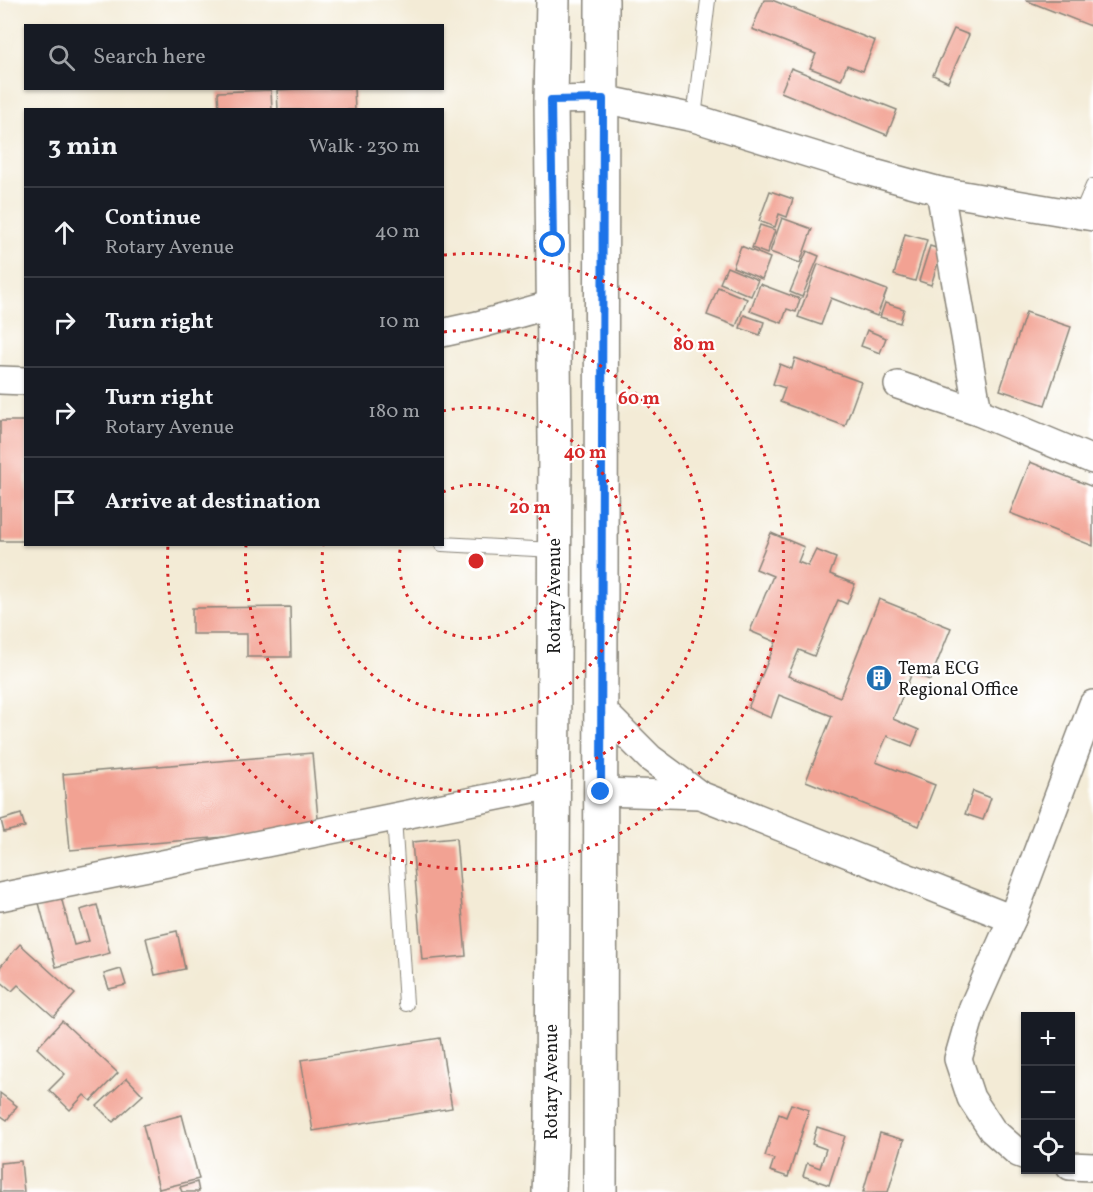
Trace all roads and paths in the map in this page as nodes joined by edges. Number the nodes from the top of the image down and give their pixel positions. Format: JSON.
{"nodes":[{"id":1,"x":553,"y":0,"type":"edge"},
{"id":2,"x":602,"y":0,"type":"edge"},
{"id":3,"x":708,"y":0,"type":"edge"},
{"id":4,"x":603,"y":99,"type":"junction"},
{"id":5,"x":551,"y":100,"type":"junction"},
{"id":6,"x":694,"y":118,"type":"junction"},
{"id":7,"x":1093,"y":186,"type":"edge"},
{"id":8,"x":940,"y":191,"type":"junction"},
{"id":9,"x":1087,"y":216,"type":"edge"},
{"id":10,"x":554,"y":304,"type":"junction"},
{"id":11,"x":444,"y":333,"type":"edge"},
{"id":12,"x":0,"y":380,"type":"edge"},
{"id":13,"x":24,"y":381,"type":"edge"},
{"id":14,"x":898,"y":385,"type":"dead end"},
{"id":15,"x":978,"y":412,"type":"junction"},
{"id":16,"x":1093,"y":460,"type":"edge"},
{"id":17,"x":444,"y":544,"type":"edge"},
{"id":18,"x":554,"y":550,"type":"junction"},
{"id":19,"x":1093,"y":704,"type":"edge"},
{"id":20,"x":601,"y":709,"type":"junction"},
{"id":21,"x":552,"y":785,"type":"junction"},
{"id":22,"x":601,"y":792,"type":"junction"},
{"id":23,"x":700,"y":795,"type":"junction"},
{"id":24,"x":394,"y":817,"type":"junction"},
{"id":25,"x":0,"y":897,"type":"edge"},
{"id":26,"x":1012,"y":919,"type":"junction"},
{"id":27,"x":406,"y":1004,"type":"dead end"},
{"id":28,"x":1021,"y":1154,"type":"edge"},
{"id":29,"x":1075,"y":1166,"type":"edge"},
{"id":30,"x":1093,"y":1167,"type":"edge"},
{"id":31,"x":549,"y":1192,"type":"edge"},
{"id":32,"x":600,"y":1192,"type":"edge"}],
"edges":[{"from":1,"to":5,"type":"main road","name":"Rotary Avenue"},
{"from":2,"to":4,"type":"main road"},
{"from":3,"to":6,"type":"lane"},
{"from":4,"to":5,"type":"street"},
{"from":4,"to":6,"type":"street"},
{"from":4,"to":20,"type":"main road"},
{"from":5,"to":10,"type":"main road","name":"Rotary Avenue"},
{"from":6,"to":8,"type":"street"},
{"from":7,"to":9,"type":"lane"},
{"from":8,"to":9,"type":"street"},
{"from":8,"to":15,"type":"street"},
{"from":10,"to":11,"type":"street"},
{"from":10,"to":18,"type":"main road","name":"Rotary Avenue"},
{"from":12,"to":13,"type":"street"},
{"from":14,"to":15,"type":"street"},
{"from":15,"to":16,"type":"street"},
{"from":17,"to":18,"type":"lane"},
{"from":18,"to":21,"type":"main road","name":"Rotary Avenue"},
{"from":19,"to":26,"type":"street"},
{"from":20,"to":22,"type":"main road"},
{"from":20,"to":23,"type":"street"},
{"from":21,"to":24,"type":"street"},
{"from":21,"to":31,"type":"main road","name":"Rotary Avenue"},
{"from":22,"to":23,"type":"street"},
{"from":22,"to":32,"type":"main road"},
{"from":23,"to":26,"type":"street"},
{"from":24,"to":25,"type":"street"},
{"from":24,"to":27,"type":"lane"},
{"from":26,"to":28,"type":"street"},
{"from":29,"to":30,"type":"street"}]}
